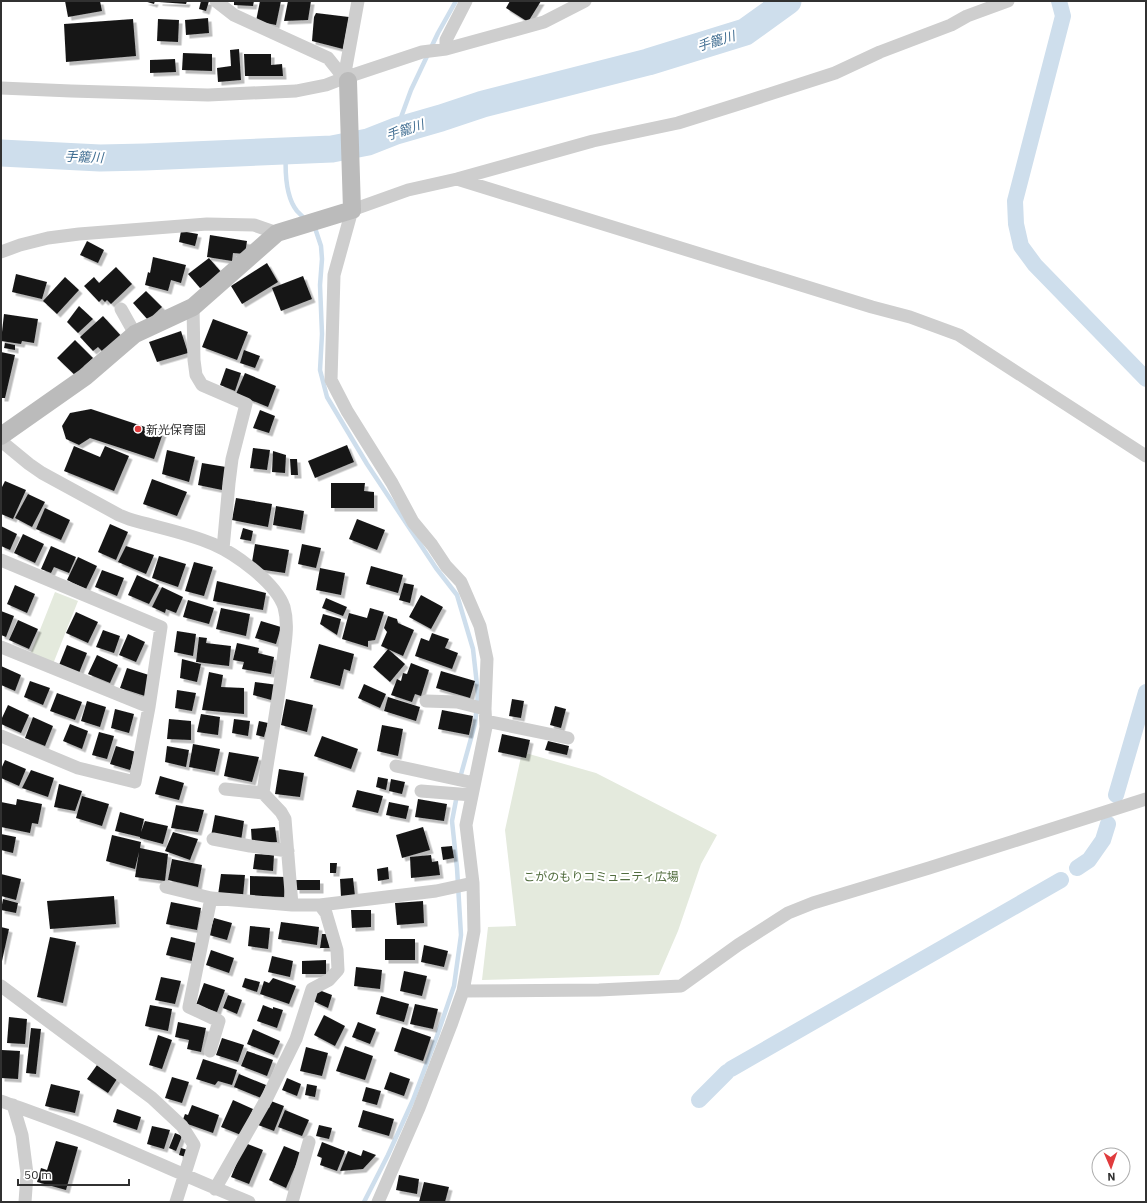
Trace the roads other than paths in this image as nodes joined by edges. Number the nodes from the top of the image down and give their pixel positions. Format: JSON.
{"nodes":[{"id":1,"x":216,"y":1,"type":"edge"},
{"id":2,"x":234,"y":1,"type":"edge"},
{"id":3,"x":358,"y":1,"type":"edge"},
{"id":4,"x":466,"y":1,"type":"edge"},
{"id":5,"x":585,"y":1,"type":"edge"},
{"id":6,"x":1008,"y":1,"type":"edge"},
{"id":7,"x":234,"y":15,"type":"junction"},
{"id":8,"x":442,"y":49,"type":"junction"},
{"id":9,"x":346,"y":80,"type":"junction"},
{"id":10,"x":1,"y":88,"type":"edge"},
{"id":11,"x":457,"y":179,"type":"junction"},
{"id":12,"x":352,"y":210,"type":"junction"},
{"id":13,"x":277,"y":233,"type":"junction"},
{"id":14,"x":1,"y":252,"type":"edge"},
{"id":15,"x":193,"y":307,"type":"junction"},
{"id":16,"x":121,"y":309,"type":"dead end"},
{"id":17,"x":135,"y":334,"type":"junction"},
{"id":18,"x":1,"y":436,"type":"edge"},
{"id":19,"x":1,"y":441,"type":"edge"},
{"id":20,"x":1146,"y":456,"type":"edge"},
{"id":21,"x":223,"y":549,"type":"junction"},
{"id":22,"x":1,"y":560,"type":"edge"},
{"id":23,"x":1,"y":646,"type":"edge"},
{"id":24,"x":426,"y":702,"type":"dead end"},
{"id":25,"x":149,"y":707,"type":"junction"},
{"id":26,"x":485,"y":715,"type":"junction"},
{"id":27,"x":1,"y":736,"type":"edge"},
{"id":28,"x":568,"y":738,"type":"dead end"},
{"id":29,"x":396,"y":766,"type":"dead end"},
{"id":30,"x":225,"y":789,"type":"dead end"},
{"id":31,"x":471,"y":789,"type":"junction"},
{"id":32,"x":421,"y":790,"type":"dead end"},
{"id":33,"x":263,"y":793,"type":"junction"},
{"id":34,"x":1146,"y":799,"type":"edge"},
{"id":35,"x":213,"y":839,"type":"dead end"},
{"id":36,"x":288,"y":850,"type":"junction"},
{"id":37,"x":471,"y":884,"type":"junction"},
{"id":38,"x":166,"y":887,"type":"dead end"},
{"id":39,"x":211,"y":898,"type":"junction"},
{"id":40,"x":292,"y":905,"type":"junction"},
{"id":41,"x":320,"y":905,"type":"junction"},
{"id":42,"x":1,"y":986,"type":"edge"},
{"id":43,"x":463,"y":991,"type":"junction"},
{"id":44,"x":210,"y":1051,"type":"dead end"},
{"id":45,"x":7,"y":1103,"type":"edge"},
{"id":46,"x":309,"y":1142,"type":"dead end"},
{"id":47,"x":185,"y":1174,"type":"junction"},
{"id":48,"x":215,"y":1189,"type":"junction"},
{"id":49,"x":25,"y":1202,"type":"edge"},
{"id":50,"x":176,"y":1202,"type":"edge"},
{"id":51,"x":249,"y":1202,"type":"edge"},
{"id":52,"x":292,"y":1202,"type":"edge"},
{"id":53,"x":378,"y":1202,"type":"edge"}],
"edges":[{"from":1,"to":7,"type":"street"},
{"from":2,"to":7,"type":"street"},
{"from":3,"to":9,"type":"street"},
{"from":4,"to":8,"type":"street"},
{"from":5,"to":8,"type":"street"},
{"from":6,"to":11,"type":"street"},
{"from":7,"to":9,"type":"street"},
{"from":8,"to":9,"type":"street"},
{"from":9,"to":10,"type":"street"},
{"from":9,"to":12,"type":"street"},
{"from":11,"to":12,"type":"street"},
{"from":11,"to":20,"type":"street"},
{"from":12,"to":13,"type":"street"},
{"from":12,"to":26,"type":"street"},
{"from":13,"to":14,"type":"street"},
{"from":13,"to":15,"type":"street"},
{"from":15,"to":17,"type":"street"},
{"from":15,"to":21,"type":"street"},
{"from":16,"to":17,"type":"street"},
{"from":17,"to":18,"type":"street"},
{"from":19,"to":21,"type":"street"},
{"from":21,"to":33,"type":"street"},
{"from":22,"to":25,"type":"street"},
{"from":23,"to":25,"type":"street"},
{"from":24,"to":26,"type":"street"},
{"from":25,"to":27,"type":"street"},
{"from":26,"to":28,"type":"street"},
{"from":26,"to":31,"type":"street"},
{"from":29,"to":31,"type":"street"},
{"from":30,"to":33,"type":"street"},
{"from":31,"to":32,"type":"street"},
{"from":31,"to":37,"type":"street"},
{"from":33,"to":36,"type":"street"},
{"from":34,"to":43,"type":"street"},
{"from":35,"to":36,"type":"street"},
{"from":36,"to":40,"type":"street"},
{"from":37,"to":41,"type":"street"},
{"from":37,"to":43,"type":"street"},
{"from":38,"to":39,"type":"street"},
{"from":39,"to":40,"type":"street"},
{"from":39,"to":44,"type":"street"},
{"from":40,"to":41,"type":"street"},
{"from":41,"to":48,"type":"street"},
{"from":42,"to":47,"type":"street"},
{"from":43,"to":53,"type":"street"},
{"from":45,"to":47,"type":"street"},
{"from":45,"to":49,"type":"street"},
{"from":46,"to":52,"type":"street"},
{"from":47,"to":48,"type":"street"},
{"from":47,"to":50,"type":"street"},
{"from":48,"to":51,"type":"street"}]}
